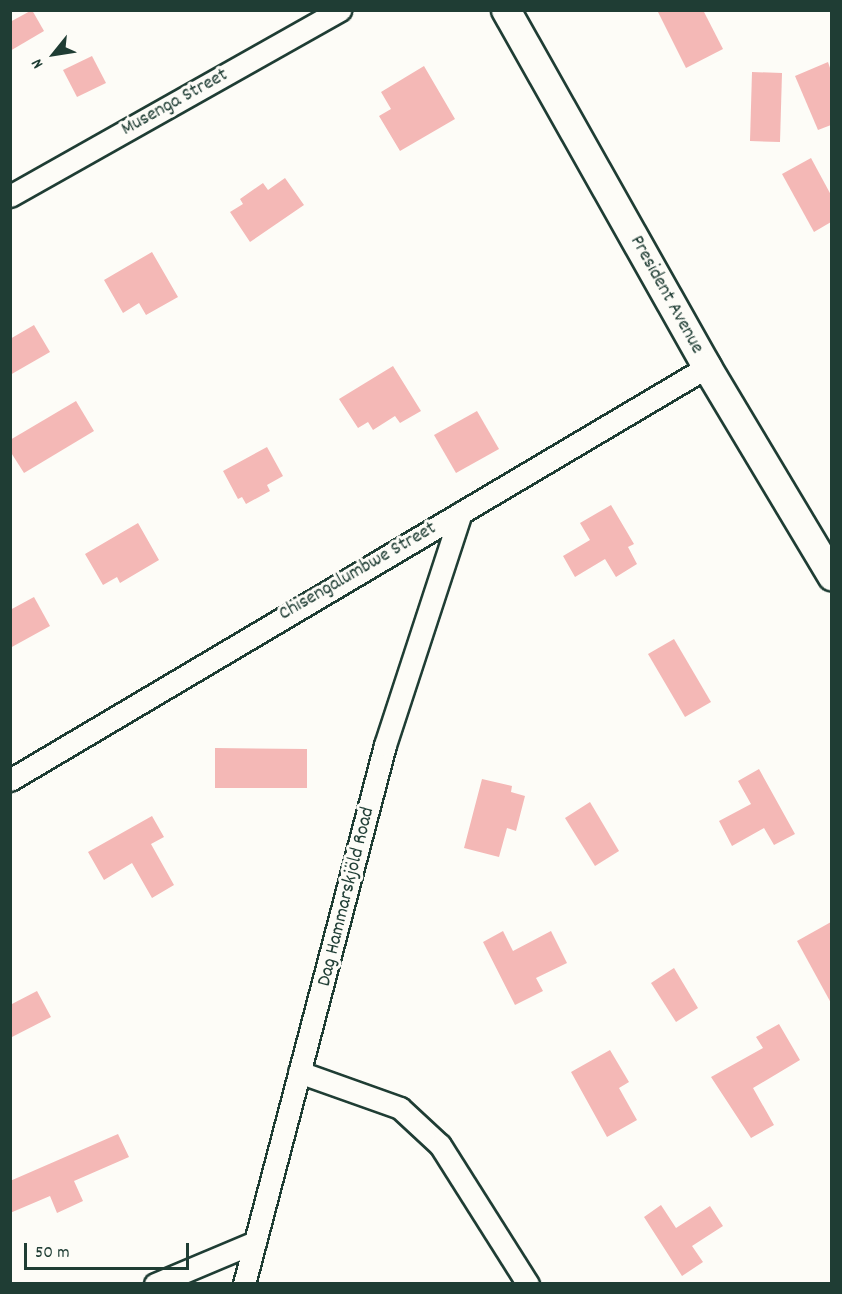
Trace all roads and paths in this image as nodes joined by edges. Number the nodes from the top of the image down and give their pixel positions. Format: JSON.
{"nodes":[{"id":1,"x":340,"y":10,"type":"edge"},
{"id":2,"x":506,"y":10,"type":"edge"},
{"id":3,"x":10,"y":196,"type":"edge"},
{"id":4,"x":707,"y":367,"type":"junction"},
{"id":5,"x":460,"y":513,"type":"junction"},
{"id":6,"x":831,"y":576,"type":"edge"},
{"id":7,"x":10,"y":779,"type":"edge"},
{"id":8,"x":300,"y":1072,"type":"junction"},
{"id":9,"x":255,"y":1242,"type":"junction"},
{"id":10,"x":155,"y":1284,"type":"edge"},
{"id":11,"x":244,"y":1284,"type":"edge"},
{"id":12,"x":528,"y":1284,"type":"edge"}],
"edges":[{"from":1,"to":3,"type":"street","name":"Musenga Street"},
{"from":2,"to":4,"type":"street","name":"President Avenue"},
{"from":4,"to":5,"type":"street"},
{"from":4,"to":6,"type":"street","name":"President Avenue"},
{"from":4,"to":7,"type":"street","name":"Chisengalumbwe Street"},
{"from":5,"to":7,"type":"street"},
{"from":5,"to":8,"type":"street","name":"Dag Hammarskjöld Road"},
{"from":8,"to":9,"type":"street","name":"Dag Hammarskjöld Road"},
{"from":8,"to":12,"type":"street"},
{"from":9,"to":10,"type":"street"},
{"from":9,"to":11,"type":"street","name":"Dag Hammarskjöld Road"}]}
